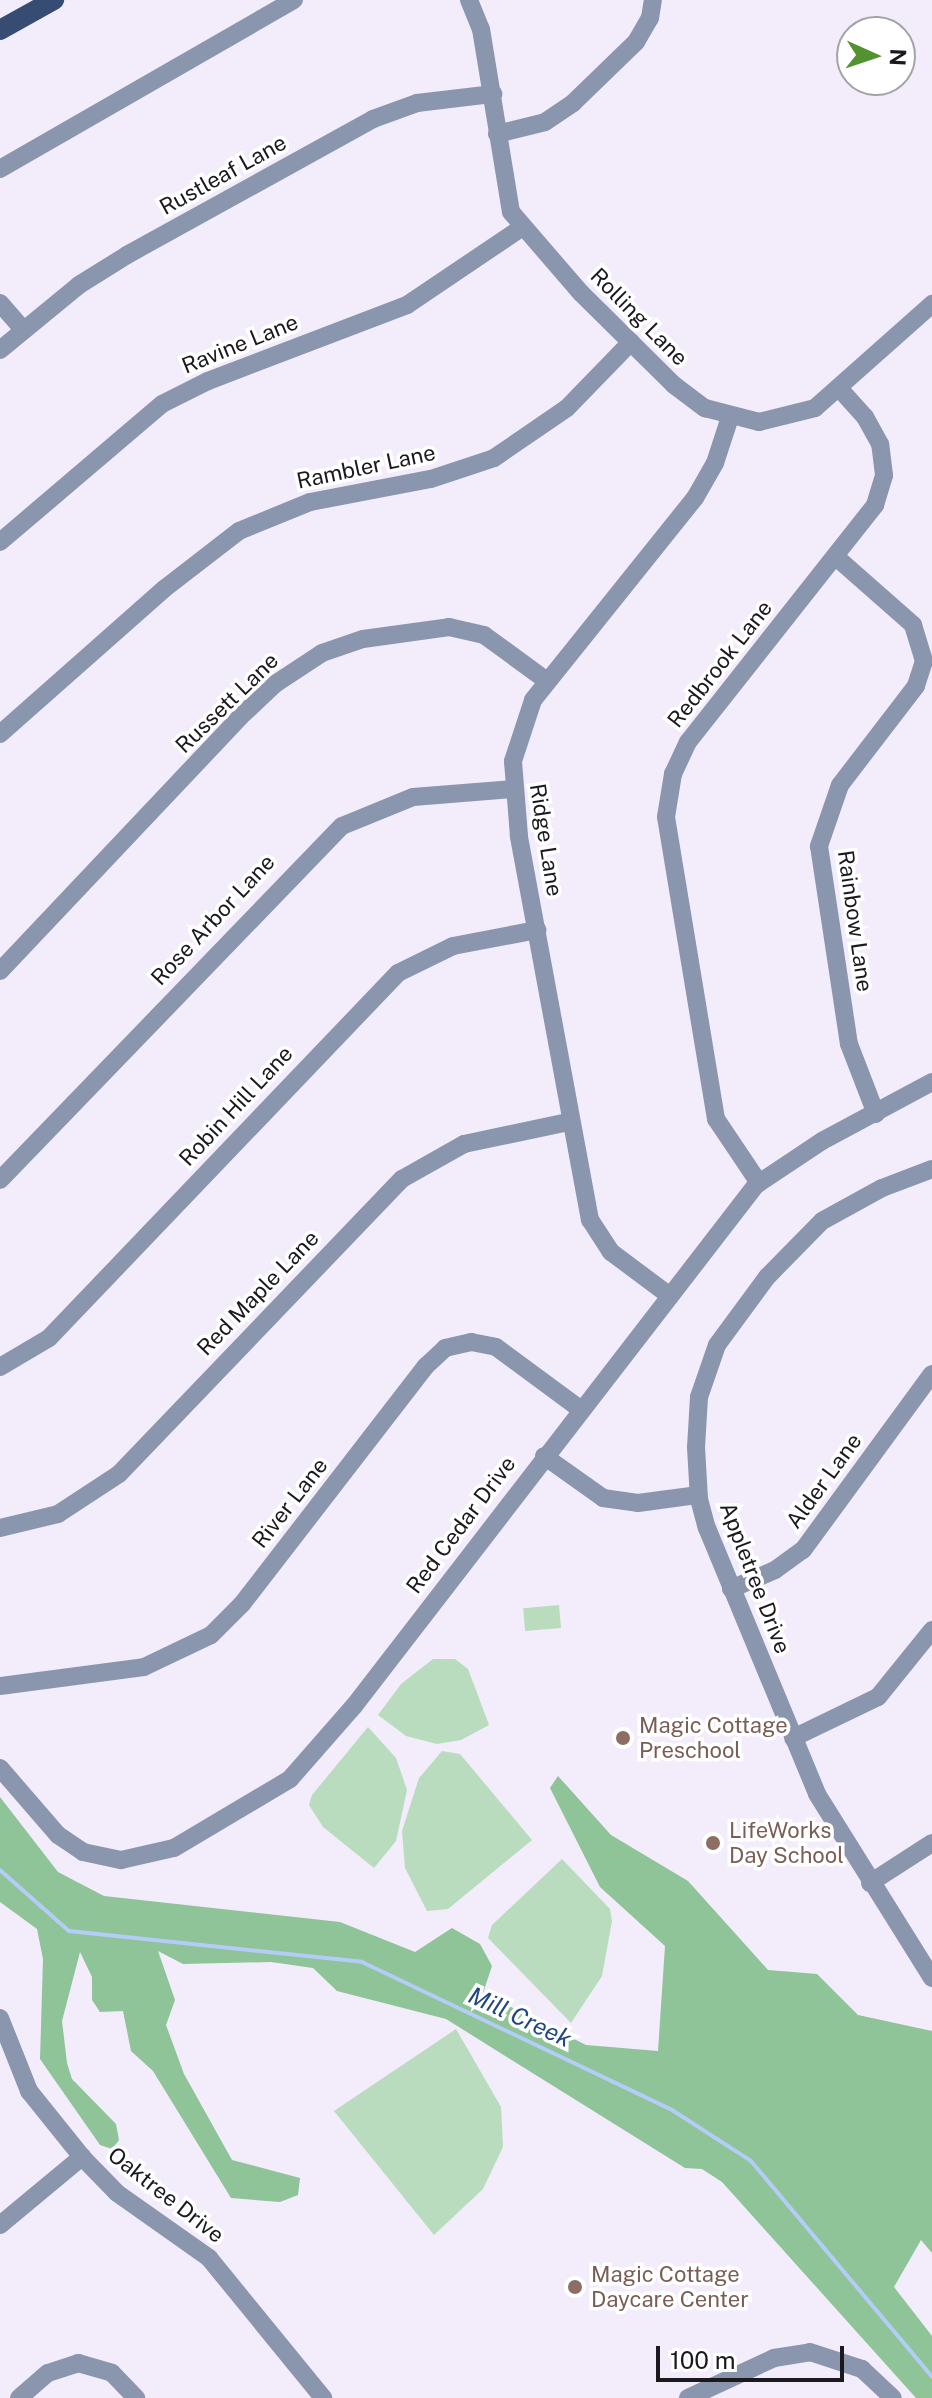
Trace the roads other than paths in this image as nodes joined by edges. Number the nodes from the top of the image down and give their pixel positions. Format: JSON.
{"nodes":[{"id":1,"x":54,"y":0,"type":"edge"},
{"id":2,"x":294,"y":0,"type":"edge"},
{"id":3,"x":469,"y":0,"type":"edge"},
{"id":4,"x":653,"y":0,"type":"edge"},
{"id":5,"x":0,"y":30,"type":"edge"},
{"id":6,"x":493,"y":94,"type":"junction"},
{"id":7,"x":497,"y":134,"type":"junction"},
{"id":8,"x":0,"y":169,"type":"edge"},
{"id":9,"x":521,"y":228,"type":"junction"},
{"id":10,"x":0,"y":303,"type":"edge"},
{"id":11,"x":932,"y":304,"type":"edge"},
{"id":12,"x":23,"y":329,"type":"junction"},
{"id":13,"x":631,"y":342,"type":"junction"},
{"id":14,"x":0,"y":350,"type":"edge"},
{"id":15,"x":840,"y":389,"type":"junction"},
{"id":16,"x":730,"y":417,"type":"junction"},
{"id":17,"x":0,"y":542,"type":"edge"},
{"id":18,"x":836,"y":557,"type":"junction"},
{"id":19,"x":547,"y":681,"type":"junction"},
{"id":20,"x":0,"y":734,"type":"edge"},
{"id":21,"x":513,"y":789,"type":"junction"},
{"id":22,"x":537,"y":930,"type":"junction"},
{"id":23,"x":0,"y":971,"type":"edge"},
{"id":24,"x":932,"y":1082,"type":"edge"},
{"id":25,"x":876,"y":1114,"type":"junction"},
{"id":26,"x":568,"y":1122,"type":"junction"},
{"id":27,"x":932,"y":1169,"type":"edge"},
{"id":28,"x":0,"y":1180,"type":"edge"},
{"id":29,"x":759,"y":1183,"type":"junction"},
{"id":30,"x":670,"y":1296,"type":"junction"},
{"id":31,"x":0,"y":1367,"type":"edge"},
{"id":32,"x":932,"y":1374,"type":"edge"},
{"id":33,"x":580,"y":1409,"type":"junction"},
{"id":34,"x":544,"y":1456,"type":"junction"},
{"id":35,"x":698,"y":1495,"type":"junction"},
{"id":36,"x":0,"y":1528,"type":"edge"},
{"id":37,"x":731,"y":1589,"type":"junction"},
{"id":38,"x":932,"y":1630,"type":"edge"},
{"id":39,"x":0,"y":1686,"type":"edge"},
{"id":40,"x":793,"y":1738,"type":"junction"},
{"id":41,"x":0,"y":1768,"type":"edge"},
{"id":42,"x":932,"y":1843,"type":"edge"},
{"id":43,"x":870,"y":1883,"type":"junction"},
{"id":44,"x":932,"y":1978,"type":"edge"},
{"id":45,"x":0,"y":2018,"type":"edge"},
{"id":46,"x":6,"y":2057,"type":"edge"},
{"id":47,"x":82,"y":2157,"type":"junction"},
{"id":48,"x":0,"y":2225,"type":"edge"},
{"id":49,"x":722,"y":2390,"type":"edge"},
{"id":50,"x":19,"y":2398,"type":"edge"},
{"id":51,"x":136,"y":2398,"type":"edge"},
{"id":52,"x":323,"y":2398,"type":"edge"},
{"id":53,"x":688,"y":2398,"type":"edge"},
{"id":54,"x":893,"y":2398,"type":"edge"}],
"edges":[{"from":1,"to":5,"type":"main road"},
{"from":2,"to":8,"type":"street"},
{"from":3,"to":6,"type":"street","name":"Rolling Lane"},
{"from":4,"to":7,"type":"street"},
{"from":6,"to":7,"type":"street","name":"Rolling Lane"},
{"from":6,"to":12,"type":"street","name":"Rustleaf Lane"},
{"from":7,"to":9,"type":"street","name":"Rolling Lane"},
{"from":9,"to":13,"type":"street","name":"Rolling Lane"},
{"from":9,"to":17,"type":"street","name":"Ravine Lane"},
{"from":10,"to":12,"type":"street"},
{"from":11,"to":15,"type":"street","name":"Rolling Lane"},
{"from":12,"to":14,"type":"street","name":"Rustleaf Lane"},
{"from":13,"to":16,"type":"street","name":"Rolling Lane"},
{"from":13,"to":20,"type":"street","name":"Rambler Lane"},
{"from":15,"to":16,"type":"street","name":"Rolling Lane"},
{"from":15,"to":18,"type":"street","name":"Redbrook Lane"},
{"from":16,"to":19,"type":"street","name":"Ridge Lane"},
{"from":18,"to":25,"type":"street","name":"Rainbow Lane"},
{"from":18,"to":29,"type":"street","name":"Redbrook Lane"},
{"from":19,"to":21,"type":"street","name":"Ridge Lane"},
{"from":19,"to":23,"type":"street","name":"Russett Lane"},
{"from":21,"to":22,"type":"street","name":"Ridge Lane"},
{"from":21,"to":28,"type":"street","name":"Rose Arbor Lane"},
{"from":22,"to":26,"type":"street","name":"Ridge Lane"},
{"from":22,"to":31,"type":"street","name":"Robin Hill Lane"},
{"from":24,"to":25,"type":"street","name":"Red Cedar Drive"},
{"from":25,"to":29,"type":"street","name":"Red Cedar Drive"},
{"from":26,"to":30,"type":"street","name":"Ridge Lane"},
{"from":26,"to":36,"type":"street","name":"Red Maple Lane"},
{"from":27,"to":35,"type":"street","name":"Appletree Drive"},
{"from":29,"to":30,"type":"street","name":"Red Cedar Drive"},
{"from":30,"to":33,"type":"street","name":"Red Cedar Drive"},
{"from":32,"to":37,"type":"street","name":"Alder Lane"},
{"from":33,"to":34,"type":"street","name":"Red Cedar Drive"},
{"from":33,"to":39,"type":"street","name":"River Lane"},
{"from":34,"to":35,"type":"street"},
{"from":34,"to":41,"type":"street","name":"Red Cedar Drive"},
{"from":35,"to":37,"type":"street","name":"Appletree Drive"},
{"from":37,"to":40,"type":"street","name":"Appletree Drive"},
{"from":38,"to":40,"type":"street"},
{"from":40,"to":43,"type":"street","name":"Appletree Drive"},
{"from":42,"to":43,"type":"street"},
{"from":43,"to":44,"type":"street","name":"Appletree Drive"},
{"from":45,"to":46,"type":"street","name":"Oaktree Drive"},
{"from":46,"to":47,"type":"street","name":"Oaktree Drive"},
{"from":47,"to":48,"type":"street"},
{"from":47,"to":52,"type":"street","name":"Oaktree Drive"},
{"from":49,"to":53,"type":"street"},
{"from":49,"to":54,"type":"street"},
{"from":50,"to":51,"type":"street"}]}
